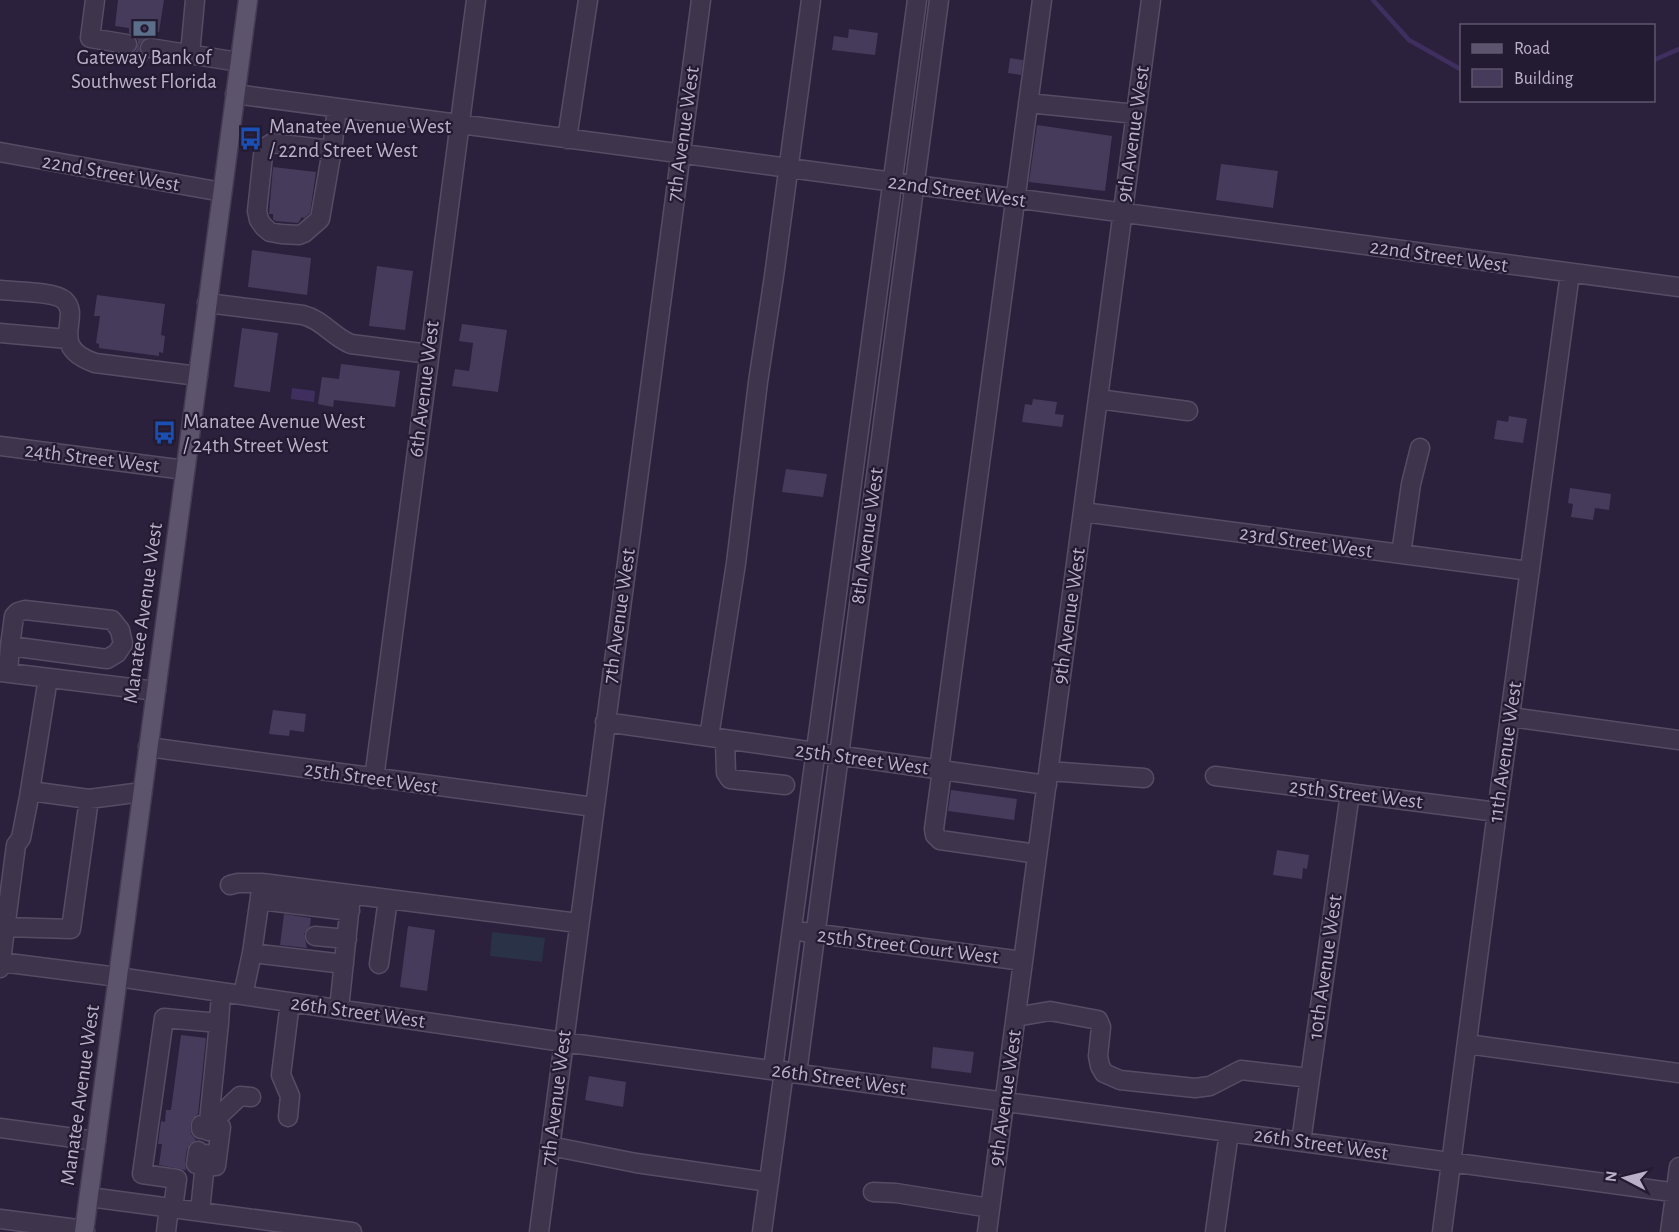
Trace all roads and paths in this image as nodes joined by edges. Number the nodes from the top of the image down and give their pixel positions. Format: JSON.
{"nodes":[{"id":1,"x":95,"y":0,"type":"edge"},
{"id":2,"x":195,"y":0,"type":"edge"},
{"id":3,"x":248,"y":0,"type":"edge"},
{"id":4,"x":476,"y":0,"type":"edge"},
{"id":5,"x":588,"y":0,"type":"edge"},
{"id":6,"x":701,"y":0,"type":"edge"},
{"id":7,"x":811,"y":0,"type":"edge"},
{"id":8,"x":917,"y":0,"type":"edge"},
{"id":9,"x":939,"y":0,"type":"edge"},
{"id":10,"x":1042,"y":0,"type":"edge"},
{"id":11,"x":1151,"y":0,"type":"edge"},
{"id":12,"x":127,"y":44,"type":"dead end"},
{"id":13,"x":150,"y":48,"type":"dead end"},
{"id":14,"x":190,"y":54,"type":"junction"},
{"id":15,"x":239,"y":62,"type":"junction"},
{"id":16,"x":235,"y":94,"type":"junction"},
{"id":17,"x":1028,"y":103,"type":"junction"},
{"id":18,"x":337,"y":108,"type":"junction"},
{"id":19,"x":1136,"y":114,"type":"junction"},
{"id":20,"x":459,"y":124,"type":"junction"},
{"id":21,"x":567,"y":139,"type":"junction"},
{"id":22,"x":332,"y":150,"type":"junction"},
{"id":23,"x":0,"y":152,"type":"edge"},
{"id":24,"x":681,"y":154,"type":"junction"},
{"id":25,"x":788,"y":168,"type":"junction"},
{"id":26,"x":893,"y":182,"type":"junction"},
{"id":27,"x":914,"y":186,"type":"junction"},
{"id":28,"x":222,"y":192,"type":"junction"},
{"id":29,"x":1016,"y":200,"type":"junction"},
{"id":30,"x":1123,"y":214,"type":"junction"},
{"id":31,"x":1570,"y":273,"type":"junction"},
{"id":32,"x":1679,"y":287,"type":"edge"},
{"id":33,"x":0,"y":290,"type":"edge"},
{"id":34,"x":207,"y":303,"type":"junction"},
{"id":35,"x":0,"y":333,"type":"edge"},
{"id":36,"x":67,"y":339,"type":"junction"},
{"id":37,"x":429,"y":354,"type":"junction"},
{"id":38,"x":198,"y":376,"type":"junction"},
{"id":39,"x":1098,"y":399,"type":"junction"},
{"id":40,"x":1188,"y":411,"type":"dead end"},
{"id":41,"x":0,"y":446,"type":"edge"},
{"id":42,"x":1420,"y":448,"type":"dead end"},
{"id":43,"x":185,"y":470,"type":"junction"},
{"id":44,"x":1083,"y":512,"type":"junction"},
{"id":45,"x":1401,"y":554,"type":"junction"},
{"id":46,"x":1530,"y":571,"type":"junction"},
{"id":47,"x":10,"y":646,"type":"junction"},
{"id":48,"x":41,"y":651,"type":"junction"},
{"id":49,"x":4,"y":672,"type":"edge"},
{"id":50,"x":43,"y":677,"type":"junction"},
{"id":51,"x":156,"y":692,"type":"junction"},
{"id":52,"x":1510,"y":717,"type":"junction"},
{"id":53,"x":605,"y":722,"type":"junction"},
{"id":54,"x":717,"y":738,"type":"junction"},
{"id":55,"x":1679,"y":740,"type":"edge"},
{"id":56,"x":148,"y":747,"type":"junction"},
{"id":57,"x":817,"y":753,"type":"junction"},
{"id":58,"x":838,"y":756,"type":"junction"},
{"id":59,"x":941,"y":770,"type":"junction"},
{"id":60,"x":1215,"y":776,"type":"dead end"},
{"id":61,"x":1048,"y":778,"type":"junction"},
{"id":62,"x":1144,"y":778,"type":"dead end"},
{"id":63,"x":374,"y":779,"type":"junction"},
{"id":64,"x":786,"y":785,"type":"dead end"},
{"id":65,"x":30,"y":791,"type":"junction"},
{"id":66,"x":142,"y":792,"type":"junction"},
{"id":67,"x":1350,"y":793,"type":"junction"},
{"id":68,"x":88,"y":799,"type":"junction"},
{"id":69,"x":594,"y":807,"type":"junction"},
{"id":70,"x":1497,"y":812,"type":"junction"},
{"id":71,"x":1037,"y":854,"type":"junction"},
{"id":72,"x":230,"y":885,"type":"dead end"},
{"id":73,"x":261,"y":892,"type":"junction"},
{"id":74,"x":388,"y":899,"type":"junction"},
{"id":75,"x":350,"y":903,"type":"junction"},
{"id":76,"x":578,"y":923,"type":"junction"},
{"id":77,"x":5,"y":927,"type":"junction"},
{"id":78,"x":793,"y":931,"type":"junction"},
{"id":79,"x":814,"y":933,"type":"junction"},
{"id":80,"x":315,"y":936,"type":"dead end"},
{"id":81,"x":346,"y":939,"type":"junction"},
{"id":82,"x":252,"y":953,"type":"junction"},
{"id":83,"x":1023,"y":961,"type":"junction"},
{"id":84,"x":0,"y":962,"type":"edge"},
{"id":85,"x":344,"y":964,"type":"junction"},
{"id":86,"x":378,"y":964,"type":"dead end"},
{"id":87,"x":0,"y":968,"type":"edge"},
{"id":88,"x":118,"y":977,"type":"junction"},
{"id":89,"x":1020,"y":990,"type":"junction"},
{"id":90,"x":221,"y":992,"type":"junction"},
{"id":91,"x":243,"y":995,"type":"junction"},
{"id":92,"x":290,"y":1002,"type":"junction"},
{"id":93,"x":339,"y":1009,"type":"junction"},
{"id":94,"x":1050,"y":1011,"type":"junction"},
{"id":95,"x":1016,"y":1017,"type":"junction"},
{"id":96,"x":219,"y":1023,"type":"junction"},
{"id":97,"x":563,"y":1042,"type":"junction"},
{"id":98,"x":1467,"y":1044,"type":"junction"},
{"id":99,"x":785,"y":1071,"type":"junction"},
{"id":100,"x":1679,"y":1073,"type":"edge"},
{"id":101,"x":1310,"y":1078,"type":"junction"},
{"id":102,"x":251,"y":1097,"type":"dead end"},
{"id":103,"x":1005,"y":1102,"type":"junction"},
{"id":104,"x":288,"y":1117,"type":"dead end"},
{"id":105,"x":207,"y":1125,"type":"junction"},
{"id":106,"x":0,"y":1128,"type":"edge"},
{"id":107,"x":1229,"y":1132,"type":"junction"},
{"id":108,"x":96,"y":1141,"type":"junction"},
{"id":109,"x":1301,"y":1142,"type":"junction"},
{"id":110,"x":550,"y":1146,"type":"junction"},
{"id":111,"x":1451,"y":1162,"type":"junction"},
{"id":112,"x":1679,"y":1167,"type":"edge"},
{"id":113,"x":769,"y":1182,"type":"junction"},
{"id":114,"x":873,"y":1192,"type":"dead end"},
{"id":115,"x":1677,"y":1192,"type":"edge"},
{"id":116,"x":89,"y":1197,"type":"junction"},
{"id":117,"x":171,"y":1208,"type":"junction"},
{"id":118,"x":990,"y":1208,"type":"junction"},
{"id":119,"x":200,"y":1211,"type":"junction"},
{"id":120,"x":0,"y":1219,"type":"edge"},
{"id":121,"x":324,"y":1230,"type":"edge"},
{"id":122,"x":85,"y":1231,"type":"edge"},
{"id":123,"x":166,"y":1232,"type":"edge"},
{"id":124,"x":352,"y":1232,"type":"edge"},
{"id":125,"x":539,"y":1232,"type":"edge"},
{"id":126,"x":762,"y":1232,"type":"edge"},
{"id":127,"x":987,"y":1232,"type":"edge"},
{"id":128,"x":1215,"y":1232,"type":"edge"},
{"id":129,"x":1442,"y":1232,"type":"edge"},
{"id":130,"x":1670,"y":1232,"type":"edge"}],
"edges":[{"from":1,"to":12,"type":"street"},
{"from":2,"to":14,"type":"street"},
{"from":3,"to":15,"type":"main road","name":"Manatee Avenue West"},
{"from":4,"to":20,"type":"street","name":"6th Avenue West"},
{"from":5,"to":21,"type":"street"},
{"from":6,"to":24,"type":"street","name":"7th Avenue West"},
{"from":7,"to":25,"type":"street"},
{"from":8,"to":26,"type":"street","name":"8th Avenue West"},
{"from":9,"to":27,"type":"street","name":"8th Avenue West"},
{"from":10,"to":17,"type":"street"},
{"from":11,"to":19,"type":"street","name":"9th Avenue West"},
{"from":13,"to":14,"type":"street"},
{"from":14,"to":15,"type":"street"},
{"from":15,"to":16,"type":"main road","name":"Manatee Avenue West"},
{"from":16,"to":18,"type":"street","name":"22nd Street West"},
{"from":16,"to":28,"type":"main road","name":"Manatee Avenue West"},
{"from":17,"to":19,"type":"street"},
{"from":17,"to":29,"type":"street"},
{"from":18,"to":20,"type":"street","name":"22nd Street West"},
{"from":18,"to":22,"type":"street"},
{"from":19,"to":30,"type":"street","name":"9th Avenue West"},
{"from":20,"to":21,"type":"street","name":"22nd Street West"},
{"from":20,"to":37,"type":"street","name":"6th Avenue West"},
{"from":21,"to":24,"type":"street","name":"22nd Street West"},
{"from":22,"to":22,"type":"street"},
{"from":23,"to":28,"type":"street","name":"22nd Street West"},
{"from":24,"to":25,"type":"street","name":"22nd Street West"},
{"from":24,"to":53,"type":"street","name":"7th Avenue West"},
{"from":25,"to":26,"type":"street","name":"22nd Street West"},
{"from":25,"to":54,"type":"street"},
{"from":26,"to":27,"type":"street","name":"22nd Street West"},
{"from":26,"to":57,"type":"street","name":"8th Avenue West"},
{"from":27,"to":29,"type":"street","name":"22nd Street West"},
{"from":27,"to":58,"type":"street","name":"8th Avenue West"},
{"from":28,"to":34,"type":"main road","name":"Manatee Avenue West"},
{"from":29,"to":30,"type":"street","name":"22nd Street West"},
{"from":29,"to":59,"type":"street"},
{"from":30,"to":31,"type":"street","name":"22nd Street West"},
{"from":30,"to":39,"type":"street","name":"9th Avenue West"},
{"from":31,"to":32,"type":"street","name":"22nd Street West"},
{"from":31,"to":46,"type":"street","name":"11th Avenue West"},
{"from":33,"to":36,"type":"street"},
{"from":34,"to":37,"type":"street"},
{"from":34,"to":38,"type":"main road","name":"Manatee Avenue West"},
{"from":35,"to":36,"type":"street"},
{"from":36,"to":38,"type":"street"},
{"from":37,"to":63,"type":"street","name":"6th Avenue West"},
{"from":38,"to":43,"type":"main road","name":"Manatee Avenue West"},
{"from":39,"to":40,"type":"street"},
{"from":39,"to":44,"type":"street","name":"9th Avenue West"},
{"from":41,"to":43,"type":"street","name":"24th Street West"},
{"from":42,"to":45,"type":"street"},
{"from":43,"to":51,"type":"main road","name":"Manatee Avenue West"},
{"from":44,"to":45,"type":"street","name":"23rd Street West"},
{"from":44,"to":61,"type":"street","name":"9th Avenue West"},
{"from":45,"to":46,"type":"street","name":"23rd Street West"},
{"from":46,"to":52,"type":"street","name":"11th Avenue West"},
{"from":47,"to":48,"type":"street"},
{"from":47,"to":48,"type":"street"},
{"from":47,"to":49,"type":"street"},
{"from":48,"to":50,"type":"street"},
{"from":49,"to":50,"type":"street"},
{"from":50,"to":51,"type":"street"},
{"from":50,"to":65,"type":"street"},
{"from":51,"to":56,"type":"main road","name":"Manatee Avenue West"},
{"from":52,"to":55,"type":"street"},
{"from":52,"to":70,"type":"street","name":"11th Avenue West"},
{"from":53,"to":54,"type":"street","name":"25th Street West"},
{"from":53,"to":69,"type":"street","name":"7th Avenue West"},
{"from":54,"to":57,"type":"street","name":"25th Street West"},
{"from":54,"to":64,"type":"street"},
{"from":56,"to":63,"type":"street","name":"25th Street West"},
{"from":56,"to":66,"type":"main road","name":"Manatee Avenue West"},
{"from":57,"to":58,"type":"street","name":"25th Street West"},
{"from":57,"to":78,"type":"street","name":"8th Avenue West"},
{"from":58,"to":59,"type":"street","name":"25th Street West"},
{"from":58,"to":79,"type":"street","name":"8th Avenue West"},
{"from":59,"to":61,"type":"street","name":"25th Street West"},
{"from":59,"to":71,"type":"street"},
{"from":60,"to":67,"type":"street","name":"25th Street West"},
{"from":61,"to":62,"type":"street","name":"25th Street West"},
{"from":61,"to":71,"type":"street","name":"9th Avenue West"},
{"from":63,"to":69,"type":"street","name":"25th Street West"},
{"from":65,"to":68,"type":"street"},
{"from":65,"to":77,"type":"street"},
{"from":66,"to":68,"type":"street"},
{"from":66,"to":88,"type":"main road","name":"Manatee Avenue West"},
{"from":67,"to":70,"type":"street","name":"25th Street West"},
{"from":67,"to":101,"type":"street","name":"10th Avenue West"},
{"from":68,"to":77,"type":"street"},
{"from":69,"to":76,"type":"street","name":"7th Avenue West"},
{"from":70,"to":98,"type":"street","name":"11th Avenue West"},
{"from":71,"to":83,"type":"street","name":"9th Avenue West"},
{"from":72,"to":73,"type":"street"},
{"from":73,"to":75,"type":"street"},
{"from":73,"to":82,"type":"street"},
{"from":74,"to":75,"type":"street"},
{"from":74,"to":76,"type":"street"},
{"from":74,"to":86,"type":"street"},
{"from":75,"to":81,"type":"street"},
{"from":76,"to":97,"type":"street","name":"7th Avenue West"},
{"from":77,"to":84,"type":"street"},
{"from":78,"to":79,"type":"street","name":"25th Street Court West"},
{"from":78,"to":99,"type":"street","name":"8th Avenue West"},
{"from":79,"to":83,"type":"street","name":"25th Street Court West"},
{"from":79,"to":99,"type":"street","name":"8th Avenue West"},
{"from":80,"to":81,"type":"street"},
{"from":81,"to":85,"type":"street"},
{"from":82,"to":85,"type":"street"},
{"from":82,"to":91,"type":"street"},
{"from":83,"to":89,"type":"street","name":"9th Avenue West"},
{"from":84,"to":87,"type":"street"},
{"from":84,"to":88,"type":"street","name":"26th Street West"},
{"from":85,"to":93,"type":"street"},
{"from":88,"to":90,"type":"street","name":"26th Street West"},
{"from":88,"to":108,"type":"main road","name":"Manatee Avenue West"},
{"from":89,"to":94,"type":"street"},
{"from":89,"to":95,"type":"street","name":"9th Avenue West"},
{"from":90,"to":91,"type":"street","name":"26th Street West"},
{"from":90,"to":96,"type":"street"},
{"from":91,"to":92,"type":"street","name":"26th Street West"},
{"from":92,"to":93,"type":"street","name":"26th Street West"},
{"from":92,"to":104,"type":"street"},
{"from":93,"to":97,"type":"street","name":"26th Street West"},
{"from":94,"to":95,"type":"street"},
{"from":94,"to":101,"type":"street"},
{"from":95,"to":103,"type":"street","name":"9th Avenue West"},
{"from":96,"to":105,"type":"street"},
{"from":96,"to":117,"type":"street"},
{"from":97,"to":99,"type":"street","name":"26th Street West"},
{"from":97,"to":110,"type":"street","name":"7th Avenue West"},
{"from":98,"to":100,"type":"street"},
{"from":98,"to":111,"type":"street","name":"11th Avenue West"},
{"from":99,"to":103,"type":"street","name":"26th Street West"},
{"from":99,"to":113,"type":"street","name":"8th Avenue West"},
{"from":101,"to":109,"type":"street","name":"10th Avenue West"},
{"from":102,"to":105,"type":"street"},
{"from":103,"to":107,"type":"street","name":"26th Street West"},
{"from":103,"to":118,"type":"street","name":"9th Avenue West"},
{"from":105,"to":119,"type":"street"},
{"from":106,"to":108,"type":"street"},
{"from":107,"to":109,"type":"street","name":"26th Street West"},
{"from":107,"to":128,"type":"street"},
{"from":108,"to":116,"type":"main road","name":"Manatee Avenue West"},
{"from":109,"to":111,"type":"street","name":"26th Street West"},
{"from":110,"to":113,"type":"street"},
{"from":110,"to":125,"type":"street","name":"7th Avenue West"},
{"from":111,"to":115,"type":"street","name":"26th Street West"},
{"from":111,"to":129,"type":"street","name":"11th Avenue West"},
{"from":112,"to":115,"type":"street"},
{"from":113,"to":126,"type":"street","name":"8th Avenue West"},
{"from":114,"to":118,"type":"street"},
{"from":115,"to":130,"type":"street"},
{"from":116,"to":117,"type":"street"},
{"from":116,"to":122,"type":"main road","name":"Manatee Avenue West"},
{"from":117,"to":119,"type":"street"},
{"from":117,"to":123,"type":"street"},
{"from":118,"to":127,"type":"street","name":"9th Avenue West"},
{"from":119,"to":121,"type":"street"},
{"from":120,"to":122,"type":"street"},
{"from":121,"to":124,"type":"street"}]}
